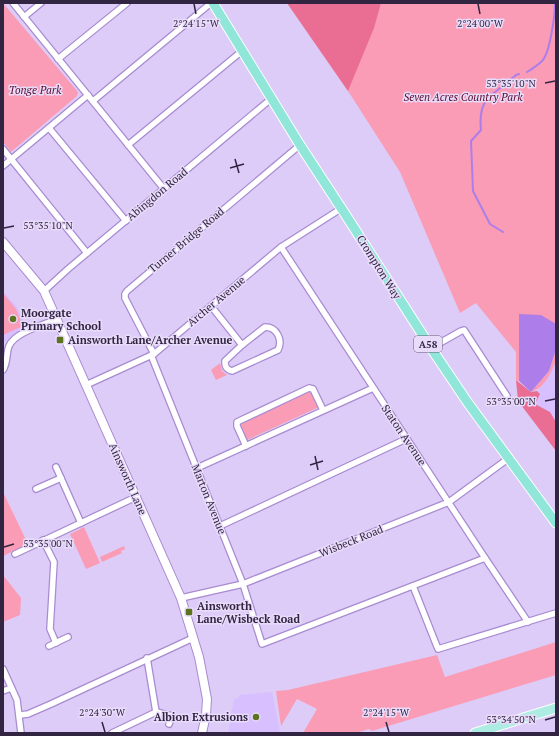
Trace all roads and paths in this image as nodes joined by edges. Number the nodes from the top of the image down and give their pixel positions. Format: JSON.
{"nodes":[{"id":1,"x":13,"y":3,"type":"edge"},
{"id":2,"x":41,"y":3,"type":"edge"},
{"id":3,"x":127,"y":3,"type":"edge"},
{"id":4,"x":212,"y":3,"type":"edge"},
{"id":5,"x":24,"y":17,"type":"junction"},
{"id":6,"x":242,"y":51,"type":"junction"},
{"id":7,"x":58,"y":59,"type":"junction"},
{"id":8,"x":88,"y":95,"type":"junction"},
{"id":9,"x":272,"y":98,"type":"junction"},
{"id":10,"x":92,"y":101,"type":"junction"},
{"id":11,"x":49,"y":128,"type":"junction"},
{"id":12,"x":128,"y":145,"type":"junction"},
{"id":13,"x":300,"y":145,"type":"junction"},
{"id":14,"x":3,"y":149,"type":"edge"},
{"id":15,"x":12,"y":159,"type":"junction"},
{"id":16,"x":3,"y":166,"type":"edge"},
{"id":17,"x":164,"y":189,"type":"junction"},
{"id":18,"x":342,"y":208,"type":"junction"},
{"id":19,"x":126,"y":221,"type":"junction"},
{"id":20,"x":3,"y":242,"type":"edge"},
{"id":21,"x":281,"y":247,"type":"junction"},
{"id":22,"x":87,"y":253,"type":"junction"},
{"id":23,"x":44,"y":291,"type":"junction"},
{"id":24,"x":211,"y":306,"type":"junction"},
{"id":25,"x":57,"y":319,"type":"junction"},
{"id":26,"x":242,"y":345,"type":"junction"},
{"id":27,"x":431,"y":348,"type":"junction"},
{"id":28,"x":152,"y":354,"type":"junction"},
{"id":29,"x":3,"y":370,"type":"edge"},
{"id":30,"x":86,"y":385,"type":"junction"},
{"id":31,"x":373,"y":388,"type":"junction"},
{"id":32,"x":507,"y":396,"type":"dead end"},
{"id":33,"x":323,"y":410,"type":"junction"},
{"id":34,"x":406,"y":439,"type":"junction"},
{"id":35,"x":246,"y":446,"type":"junction"},
{"id":36,"x":509,"y":458,"type":"junction"},
{"id":37,"x":56,"y":467,"type":"dead end"},
{"id":38,"x":197,"y":468,"type":"junction"},
{"id":39,"x":60,"y":478,"type":"junction"},
{"id":40,"x":36,"y":489,"type":"dead end"},
{"id":41,"x":136,"y":497,"type":"junction"},
{"id":42,"x":449,"y":502,"type":"junction"},
{"id":43,"x":81,"y":523,"type":"junction"},
{"id":44,"x":556,"y":523,"type":"edge"},
{"id":45,"x":220,"y":526,"type":"junction"},
{"id":46,"x":43,"y":540,"type":"junction"},
{"id":47,"x":15,"y":554,"type":"dead end"},
{"id":48,"x":485,"y":558,"type":"junction"},
{"id":49,"x":243,"y":584,"type":"junction"},
{"id":50,"x":413,"y":586,"type":"junction"},
{"id":51,"x":181,"y":598,"type":"junction"},
{"id":52,"x":556,"y":613,"type":"edge"},
{"id":53,"x":528,"y":622,"type":"junction"},
{"id":54,"x":68,"y":637,"type":"dead end"},
{"id":55,"x":193,"y":638,"type":"junction"},
{"id":56,"x":56,"y":643,"type":"junction"},
{"id":57,"x":49,"y":646,"type":"dead end"},
{"id":58,"x":147,"y":658,"type":"junction"},
{"id":59,"x":3,"y":669,"type":"edge"},
{"id":60,"x":11,"y":688,"type":"junction"},
{"id":61,"x":3,"y":691,"type":"edge"},
{"id":62,"x":556,"y":708,"type":"edge"},
{"id":63,"x":156,"y":712,"type":"junction"},
{"id":64,"x":20,"y":715,"type":"junction"},
{"id":65,"x":169,"y":724,"type":"dead end"},
{"id":66,"x":21,"y":733,"type":"edge"},
{"id":67,"x":112,"y":733,"type":"edge"},
{"id":68,"x":202,"y":733,"type":"edge"},
{"id":69,"x":475,"y":733,"type":"edge"}],
"edges":[{"from":1,"to":5,"type":"street"},
{"from":2,"to":5,"type":"street"},
{"from":3,"to":7,"type":"street"},
{"from":4,"to":6,"type":"highway","name":"Crompton Way","number":"A58"},
{"from":4,"to":10,"type":"street"},
{"from":5,"to":7,"type":"street"},
{"from":6,"to":9,"type":"highway","name":"Crompton Way","number":"A58"},
{"from":6,"to":12,"type":"street"},
{"from":7,"to":8,"type":"street"},
{"from":8,"to":10,"type":"street"},
{"from":8,"to":11,"type":"street"},
{"from":9,"to":13,"type":"highway","name":"Crompton Way","number":"A58"},
{"from":9,"to":17,"type":"street","name":"Abingdon Road"},
{"from":10,"to":12,"type":"street"},
{"from":11,"to":15,"type":"street"},
{"from":11,"to":19,"type":"street"},
{"from":12,"to":17,"type":"street"},
{"from":13,"to":18,"type":"highway","name":"Crompton Way","number":"A58"},
{"from":13,"to":28,"type":"street","name":"Turner Bridge Road"},
{"from":14,"to":15,"type":"street"},
{"from":15,"to":16,"type":"street"},
{"from":15,"to":22,"type":"street"},
{"from":17,"to":19,"type":"street","name":"Abingdon Road"},
{"from":18,"to":21,"type":"street","name":"Archer Avenue"},
{"from":18,"to":27,"type":"highway","name":"Crompton Way","number":"A58"},
{"from":19,"to":22,"type":"street","name":"Abingdon Road"},
{"from":20,"to":23,"type":"main road","name":"Ainsworth Lane"},
{"from":21,"to":24,"type":"street","name":"Archer Avenue"},
{"from":21,"to":31,"type":"street","name":"Staton Avenue"},
{"from":22,"to":23,"type":"street","name":"Abingdon Road"},
{"from":23,"to":25,"type":"main road","name":"Ainsworth Lane"},
{"from":24,"to":26,"type":"street"},
{"from":24,"to":28,"type":"street","name":"Archer Avenue"},
{"from":25,"to":29,"type":"street"},
{"from":25,"to":30,"type":"main road","name":"Ainsworth Lane"},
{"from":26,"to":26,"type":"street"},
{"from":27,"to":32,"type":"street"},
{"from":27,"to":36,"type":"highway","name":"Crompton Way","number":"A58"},
{"from":28,"to":30,"type":"street","name":"Archer Avenue"},
{"from":28,"to":38,"type":"street","name":"Marton Avenue"},
{"from":30,"to":41,"type":"main road","name":"Ainsworth Lane"},
{"from":31,"to":33,"type":"street"},
{"from":31,"to":34,"type":"street","name":"Staton Avenue"},
{"from":33,"to":35,"type":"street"},
{"from":33,"to":35,"type":"street"},
{"from":34,"to":42,"type":"street","name":"Staton Avenue"},
{"from":34,"to":45,"type":"street"},
{"from":35,"to":38,"type":"street"},
{"from":36,"to":42,"type":"street","name":"Wisbeck Road"},
{"from":36,"to":44,"type":"highway","name":"Crompton Way","number":"A58"},
{"from":37,"to":39,"type":"street"},
{"from":38,"to":45,"type":"street","name":"Marton Avenue"},
{"from":39,"to":40,"type":"street"},
{"from":39,"to":43,"type":"street"},
{"from":41,"to":43,"type":"street"},
{"from":41,"to":51,"type":"main road","name":"Ainsworth Lane"},
{"from":42,"to":48,"type":"street","name":"Staton Avenue"},
{"from":42,"to":49,"type":"street","name":"Wisbeck Road"},
{"from":43,"to":46,"type":"street"},
{"from":45,"to":49,"type":"street","name":"Marton Avenue"},
{"from":46,"to":47,"type":"street"},
{"from":46,"to":56,"type":"street"},
{"from":48,"to":50,"type":"street"},
{"from":48,"to":53,"type":"street","name":"Staton Avenue"},
{"from":49,"to":50,"type":"street","name":"Marton Avenue"},
{"from":49,"to":51,"type":"street","name":"Wisbeck Road"},
{"from":50,"to":53,"type":"street"},
{"from":51,"to":55,"type":"main road","name":"Ainsworth Lane"},
{"from":52,"to":53,"type":"street"},
{"from":54,"to":56,"type":"street"},
{"from":55,"to":58,"type":"street"},
{"from":55,"to":68,"type":"main road","name":"Ainsworth Lane"},
{"from":56,"to":57,"type":"street"},
{"from":58,"to":63,"type":"street"},
{"from":58,"to":64,"type":"street"},
{"from":59,"to":60,"type":"street"},
{"from":60,"to":61,"type":"street"},
{"from":60,"to":64,"type":"street"},
{"from":62,"to":69,"type":"main road"},
{"from":63,"to":65,"type":"street"},
{"from":63,"to":67,"type":"street"},
{"from":64,"to":66,"type":"street"}]}
